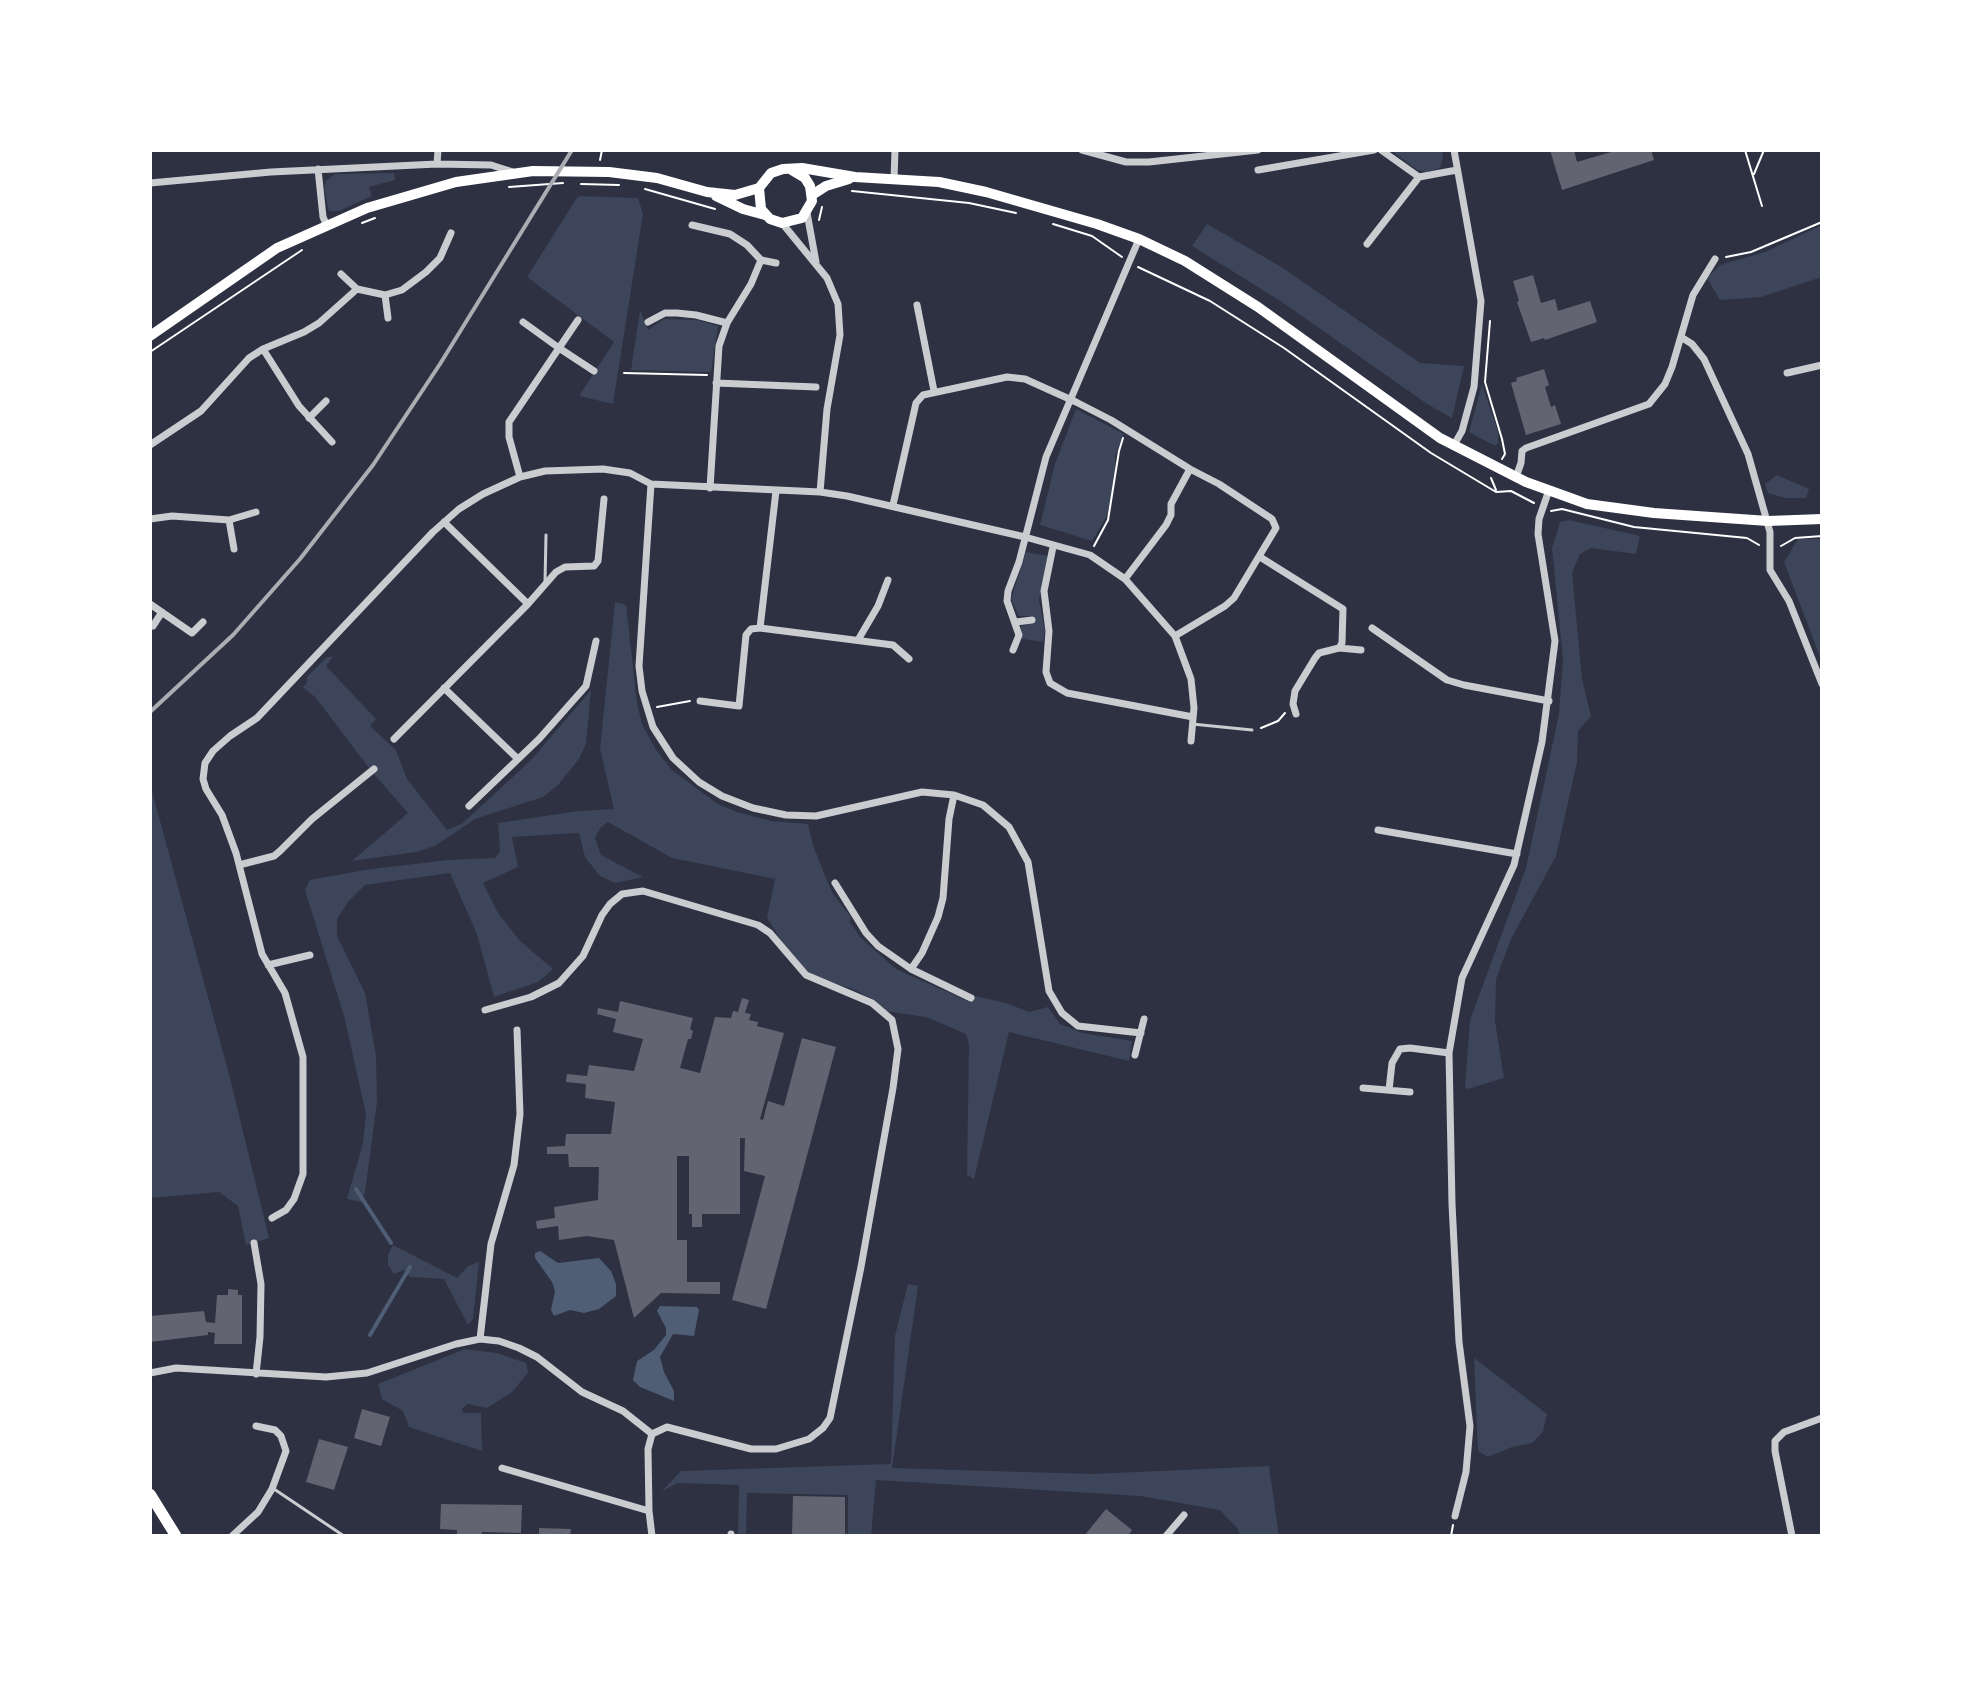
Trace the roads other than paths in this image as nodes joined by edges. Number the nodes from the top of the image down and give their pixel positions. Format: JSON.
{"nodes":[{"id":1,"x":438,"y":150,"type":"edge"},
{"id":2,"x":895,"y":150,"type":"edge"},
{"id":3,"x":1082,"y":150,"type":"edge"},
{"id":4,"x":1258,"y":150,"type":"edge"},
{"id":5,"x":1374,"y":150,"type":"edge"},
{"id":6,"x":1381,"y":150,"type":"edge"},
{"id":7,"x":1454,"y":150,"type":"edge"},
{"id":8,"x":437,"y":164,"type":"junction"},
{"id":9,"x":318,"y":169,"type":"junction"},
{"id":10,"x":790,"y":169,"type":"junction"},
{"id":11,"x":1258,"y":170,"type":"dead end"},
{"id":12,"x":1457,"y":170,"type":"junction"},
{"id":13,"x":514,"y":173,"type":"junction"},
{"id":14,"x":855,"y":177,"type":"junction"},
{"id":15,"x":1419,"y":177,"type":"junction"},
{"id":16,"x":894,"y":179,"type":"junction"},
{"id":17,"x":150,"y":183,"type":"edge"},
{"id":18,"x":759,"y":188,"type":"junction"},
{"id":19,"x":707,"y":192,"type":"junction"},
{"id":20,"x":812,"y":195,"type":"junction"},
{"id":21,"x":807,"y":213,"type":"junction"},
{"id":22,"x":765,"y":215,"type":"junction"},
{"id":23,"x":782,"y":223,"type":"junction"},
{"id":24,"x":692,"y":225,"type":"dead end"},
{"id":25,"x":327,"y":226,"type":"junction"},
{"id":26,"x":451,"y":233,"type":"dead end"},
{"id":27,"x":1139,"y":239,"type":"junction"},
{"id":28,"x":1367,"y":244,"type":"dead end"},
{"id":29,"x":1715,"y":259,"type":"road end"},
{"id":30,"x":761,"y":260,"type":"junction"},
{"id":31,"x":776,"y":263,"type":"dead end"},
{"id":32,"x":817,"y":265,"type":"junction"},
{"id":33,"x":341,"y":274,"type":"dead end"},
{"id":34,"x":357,"y":289,"type":"junction"},
{"id":35,"x":385,"y":295,"type":"junction"},
{"id":36,"x":917,"y":305,"type":"dead end"},
{"id":37,"x":388,"y":318,"type":"dead end"},
{"id":38,"x":578,"y":320,"type":"dead end"},
{"id":39,"x":523,"y":322,"type":"dead end"},
{"id":40,"x":648,"y":322,"type":"dead end"},
{"id":41,"x":727,"y":323,"type":"junction"},
{"id":42,"x":150,"y":336,"type":"edge"},
{"id":43,"x":1681,"y":337,"type":"junction"},
{"id":44,"x":559,"y":348,"type":"junction"},
{"id":45,"x":263,"y":349,"type":"junction"},
{"id":46,"x":1822,"y":365,"type":"edge"},
{"id":47,"x":594,"y":371,"type":"dead end"},
{"id":48,"x":1787,"y":373,"type":"dead end"},
{"id":49,"x":716,"y":379,"type":"junction"},
{"id":50,"x":816,"y":387,"type":"dead end"},
{"id":51,"x":934,"y":391,"type":"junction"},
{"id":52,"x":1069,"y":400,"type":"junction"},
{"id":53,"x":326,"y":401,"type":"dead end"},
{"id":54,"x":309,"y":418,"type":"junction"},
{"id":55,"x":332,"y":442,"type":"dead end"},
{"id":56,"x":150,"y":445,"type":"edge"},
{"id":57,"x":1454,"y":445,"type":"junction"},
{"id":58,"x":1190,"y":469,"type":"junction"},
{"id":59,"x":520,"y":477,"type":"junction"},
{"id":60,"x":1516,"y":477,"type":"junction"},
{"id":61,"x":651,"y":484,"type":"junction"},
{"id":62,"x":710,"y":488,"type":"junction"},
{"id":63,"x":1549,"y":490,"type":"junction"},
{"id":64,"x":776,"y":491,"type":"junction"},
{"id":65,"x":820,"y":492,"type":"junction"},
{"id":66,"x":604,"y":499,"type":"dead end"},
{"id":67,"x":893,"y":505,"type":"junction"},
{"id":68,"x":256,"y":512,"type":"dead end"},
{"id":69,"x":150,"y":519,"type":"edge"},
{"id":70,"x":1822,"y":519,"type":"edge"},
{"id":71,"x":229,"y":520,"type":"junction"},
{"id":72,"x":1768,"y":521,"type":"junction"},
{"id":73,"x":444,"y":522,"type":"junction"},
{"id":74,"x":546,"y":535,"type":"dead end"},
{"id":75,"x":1025,"y":537,"type":"junction"},
{"id":76,"x":1053,"y":547,"type":"junction"},
{"id":77,"x":234,"y":549,"type":"dead end"},
{"id":78,"x":1260,"y":557,"type":"junction"},
{"id":79,"x":1125,"y":579,"type":"junction"},
{"id":80,"x":888,"y":580,"type":"dead end"},
{"id":81,"x":545,"y":586,"type":"junction"},
{"id":82,"x":150,"y":604,"type":"edge"},
{"id":83,"x":528,"y":604,"type":"junction"},
{"id":84,"x":162,"y":612,"type":"junction"},
{"id":85,"x":1032,"y":620,"type":"dead end"},
{"id":86,"x":203,"y":622,"type":"dead end"},
{"id":87,"x":1016,"y":622,"type":"junction"},
{"id":88,"x":153,"y":626,"type":"dead end"},
{"id":89,"x":760,"y":628,"type":"junction"},
{"id":90,"x":1372,"y":628,"type":"dead end"},
{"id":91,"x":1175,"y":636,"type":"junction"},
{"id":92,"x":858,"y":640,"type":"junction"},
{"id":93,"x":596,"y":641,"type":"dead end"},
{"id":94,"x":1339,"y":648,"type":"junction"},
{"id":95,"x":1013,"y":650,"type":"dead end"},
{"id":96,"x":1361,"y":650,"type":"dead end"},
{"id":97,"x":909,"y":659,"type":"dead end"},
{"id":98,"x":1822,"y":684,"type":"edge"},
{"id":99,"x":444,"y":688,"type":"junction"},
{"id":100,"x":700,"y":701,"type":"road end"},
{"id":101,"x":1549,"y":701,"type":"junction"},
{"id":102,"x":1296,"y":714,"type":"dead end"},
{"id":103,"x":1193,"y":721,"type":"junction"},
{"id":104,"x":1252,"y":730,"type":"road end"},
{"id":105,"x":394,"y":739,"type":"dead end"},
{"id":106,"x":1191,"y":741,"type":"dead end"},
{"id":107,"x":518,"y":759,"type":"junction"},
{"id":108,"x":374,"y":769,"type":"dead end"},
{"id":109,"x":954,"y":795,"type":"junction"},
{"id":110,"x":469,"y":806,"type":"dead end"},
{"id":111,"x":1378,"y":830,"type":"dead end"},
{"id":112,"x":1517,"y":854,"type":"junction"},
{"id":113,"x":239,"y":865,"type":"junction"},
{"id":114,"x":835,"y":883,"type":"dead end"},
{"id":115,"x":310,"y":955,"type":"dead end"},
{"id":116,"x":268,"y":965,"type":"junction"},
{"id":117,"x":911,"y":969,"type":"junction"},
{"id":118,"x":971,"y":998,"type":"dead end"},
{"id":119,"x":485,"y":1010,"type":"dead end"},
{"id":120,"x":1144,"y":1019,"type":"dead end"},
{"id":121,"x":517,"y":1030,"type":"dead end"},
{"id":122,"x":1141,"y":1033,"type":"junction"},
{"id":123,"x":1449,"y":1053,"type":"junction"},
{"id":124,"x":1135,"y":1055,"type":"dead end"},
{"id":125,"x":1363,"y":1088,"type":"dead end"},
{"id":126,"x":1389,"y":1090,"type":"junction"},
{"id":127,"x":1410,"y":1092,"type":"dead end"},
{"id":128,"x":272,"y":1218,"type":"dead end"},
{"id":129,"x":254,"y":1243,"type":"dead end"},
{"id":130,"x":480,"y":1339,"type":"junction"},
{"id":131,"x":150,"y":1373,"type":"edge"},
{"id":132,"x":256,"y":1374,"type":"junction"},
{"id":133,"x":1822,"y":1418,"type":"edge"},
{"id":134,"x":256,"y":1426,"type":"dead end"},
{"id":135,"x":652,"y":1434,"type":"junction"},
{"id":136,"x":502,"y":1468,"type":"dead end"},
{"id":137,"x":272,"y":1489,"type":"junction"},
{"id":138,"x":150,"y":1494,"type":"edge"},
{"id":139,"x":649,"y":1511,"type":"junction"},
{"id":140,"x":1184,"y":1515,"type":"dead end"},
{"id":141,"x":1455,"y":1516,"type":"dead end"},
{"id":142,"x":176,"y":1536,"type":"edge"},
{"id":143,"x":232,"y":1536,"type":"edge"},
{"id":144,"x":344,"y":1536,"type":"edge"},
{"id":145,"x":652,"y":1536,"type":"edge"},
{"id":146,"x":1166,"y":1536,"type":"edge"},
{"id":147,"x":1792,"y":1536,"type":"edge"}],
"edges":[{"from":1,"to":8,"type":"street"},
{"from":2,"to":16,"type":"street"},
{"from":3,"to":4,"type":"street"},
{"from":5,"to":11,"type":"street"},
{"from":6,"to":15,"type":"street"},
{"from":7,"to":12,"type":"street"},
{"from":8,"to":9,"type":"street"},
{"from":8,"to":13,"type":"street"},
{"from":9,"to":17,"type":"street"},
{"from":9,"to":25,"type":"street"},
{"from":10,"to":14,"type":"main road"},
{"from":10,"to":18,"type":"main road"},
{"from":10,"to":20,"type":"main road"},
{"from":12,"to":15,"type":"street"},
{"from":12,"to":57,"type":"street"},
{"from":13,"to":19,"type":"main road"},
{"from":13,"to":25,"type":"main road"},
{"from":14,"to":16,"type":"main road"},
{"from":14,"to":20,"type":"main road"},
{"from":15,"to":28,"type":"street"},
{"from":16,"to":27,"type":"main road"},
{"from":18,"to":19,"type":"main road"},
{"from":18,"to":22,"type":"main road"},
{"from":19,"to":22,"type":"main road"},
{"from":20,"to":21,"type":"main road"},
{"from":21,"to":23,"type":"main road"},
{"from":21,"to":32,"type":"street"},
{"from":22,"to":23,"type":"main road"},
{"from":23,"to":32,"type":"street"},
{"from":24,"to":30,"type":"street"},
{"from":25,"to":42,"type":"main road"},
{"from":26,"to":35,"type":"street"},
{"from":27,"to":52,"type":"street"},
{"from":27,"to":57,"type":"main road"},
{"from":29,"to":43,"type":"street"},
{"from":30,"to":31,"type":"street"},
{"from":30,"to":41,"type":"street"},
{"from":32,"to":65,"type":"street"},
{"from":33,"to":34,"type":"street"},
{"from":34,"to":35,"type":"street"},
{"from":34,"to":45,"type":"street"},
{"from":35,"to":37,"type":"street"},
{"from":36,"to":51,"type":"street"},
{"from":38,"to":44,"type":"street"},
{"from":39,"to":44,"type":"street"},
{"from":40,"to":41,"type":"street"},
{"from":41,"to":49,"type":"street"},
{"from":43,"to":60,"type":"street"},
{"from":43,"to":72,"type":"street"},
{"from":44,"to":47,"type":"street"},
{"from":44,"to":59,"type":"street"},
{"from":45,"to":54,"type":"street"},
{"from":45,"to":56,"type":"street"},
{"from":46,"to":48,"type":"street"},
{"from":49,"to":50,"type":"street"},
{"from":49,"to":62,"type":"street"},
{"from":51,"to":52,"type":"street"},
{"from":51,"to":67,"type":"street"},
{"from":52,"to":58,"type":"street"},
{"from":52,"to":75,"type":"street"},
{"from":53,"to":54,"type":"street"},
{"from":54,"to":55,"type":"street"},
{"from":57,"to":60,"type":"main road"},
{"from":58,"to":78,"type":"street"},
{"from":58,"to":79,"type":"street"},
{"from":59,"to":61,"type":"street"},
{"from":59,"to":73,"type":"street"},
{"from":60,"to":63,"type":"main road"},
{"from":61,"to":62,"type":"street"},
{"from":61,"to":109,"type":"street"},
{"from":62,"to":64,"type":"street"},
{"from":63,"to":72,"type":"main road"},
{"from":63,"to":101,"type":"street"},
{"from":64,"to":65,"type":"street"},
{"from":64,"to":89,"type":"street"},
{"from":65,"to":67,"type":"street"},
{"from":66,"to":81,"type":"street"},
{"from":67,"to":75,"type":"street"},
{"from":68,"to":71,"type":"street"},
{"from":69,"to":71,"type":"street"},
{"from":70,"to":72,"type":"main road"},
{"from":71,"to":77,"type":"street"},
{"from":72,"to":98,"type":"street"},
{"from":73,"to":83,"type":"street"},
{"from":73,"to":113,"type":"street"},
{"from":74,"to":81,"type":"lane"},
{"from":75,"to":76,"type":"street"},
{"from":75,"to":87,"type":"street"},
{"from":76,"to":79,"type":"street"},
{"from":76,"to":103,"type":"street"},
{"from":78,"to":91,"type":"street"},
{"from":78,"to":94,"type":"street"},
{"from":79,"to":91,"type":"street"},
{"from":80,"to":92,"type":"street"},
{"from":81,"to":83,"type":"street"},
{"from":82,"to":84,"type":"street"},
{"from":83,"to":99,"type":"street"},
{"from":84,"to":86,"type":"street"},
{"from":84,"to":88,"type":"street"},
{"from":85,"to":87,"type":"street"},
{"from":87,"to":95,"type":"street"},
{"from":89,"to":92,"type":"street"},
{"from":89,"to":100,"type":"street"},
{"from":90,"to":101,"type":"street"},
{"from":91,"to":103,"type":"street"},
{"from":92,"to":97,"type":"street"},
{"from":93,"to":107,"type":"street"},
{"from":94,"to":96,"type":"street"},
{"from":94,"to":102,"type":"street"},
{"from":99,"to":105,"type":"street"},
{"from":99,"to":107,"type":"street"},
{"from":101,"to":112,"type":"street"},
{"from":103,"to":104,"type":"lane"},
{"from":103,"to":106,"type":"street"},
{"from":107,"to":110,"type":"street"},
{"from":108,"to":113,"type":"street"},
{"from":109,"to":117,"type":"street"},
{"from":109,"to":122,"type":"street"},
{"from":111,"to":112,"type":"street"},
{"from":112,"to":123,"type":"street"},
{"from":113,"to":116,"type":"street"},
{"from":114,"to":117,"type":"street"},
{"from":115,"to":116,"type":"street"},
{"from":116,"to":128,"type":"street"},
{"from":117,"to":118,"type":"street"},
{"from":119,"to":135,"type":"street"},
{"from":120,"to":122,"type":"street"},
{"from":121,"to":130,"type":"street"},
{"from":122,"to":124,"type":"street"},
{"from":123,"to":126,"type":"street"},
{"from":123,"to":141,"type":"street"},
{"from":125,"to":126,"type":"street"},
{"from":126,"to":127,"type":"street"},
{"from":129,"to":132,"type":"street"},
{"from":130,"to":132,"type":"street"},
{"from":130,"to":135,"type":"street"},
{"from":131,"to":132,"type":"street"},
{"from":133,"to":147,"type":"street"},
{"from":134,"to":137,"type":"street"},
{"from":135,"to":139,"type":"street"},
{"from":136,"to":139,"type":"street"},
{"from":137,"to":143,"type":"street"},
{"from":137,"to":144,"type":"lane"},
{"from":138,"to":142,"type":"main road"},
{"from":139,"to":145,"type":"street"},
{"from":140,"to":146,"type":"street"}]}
